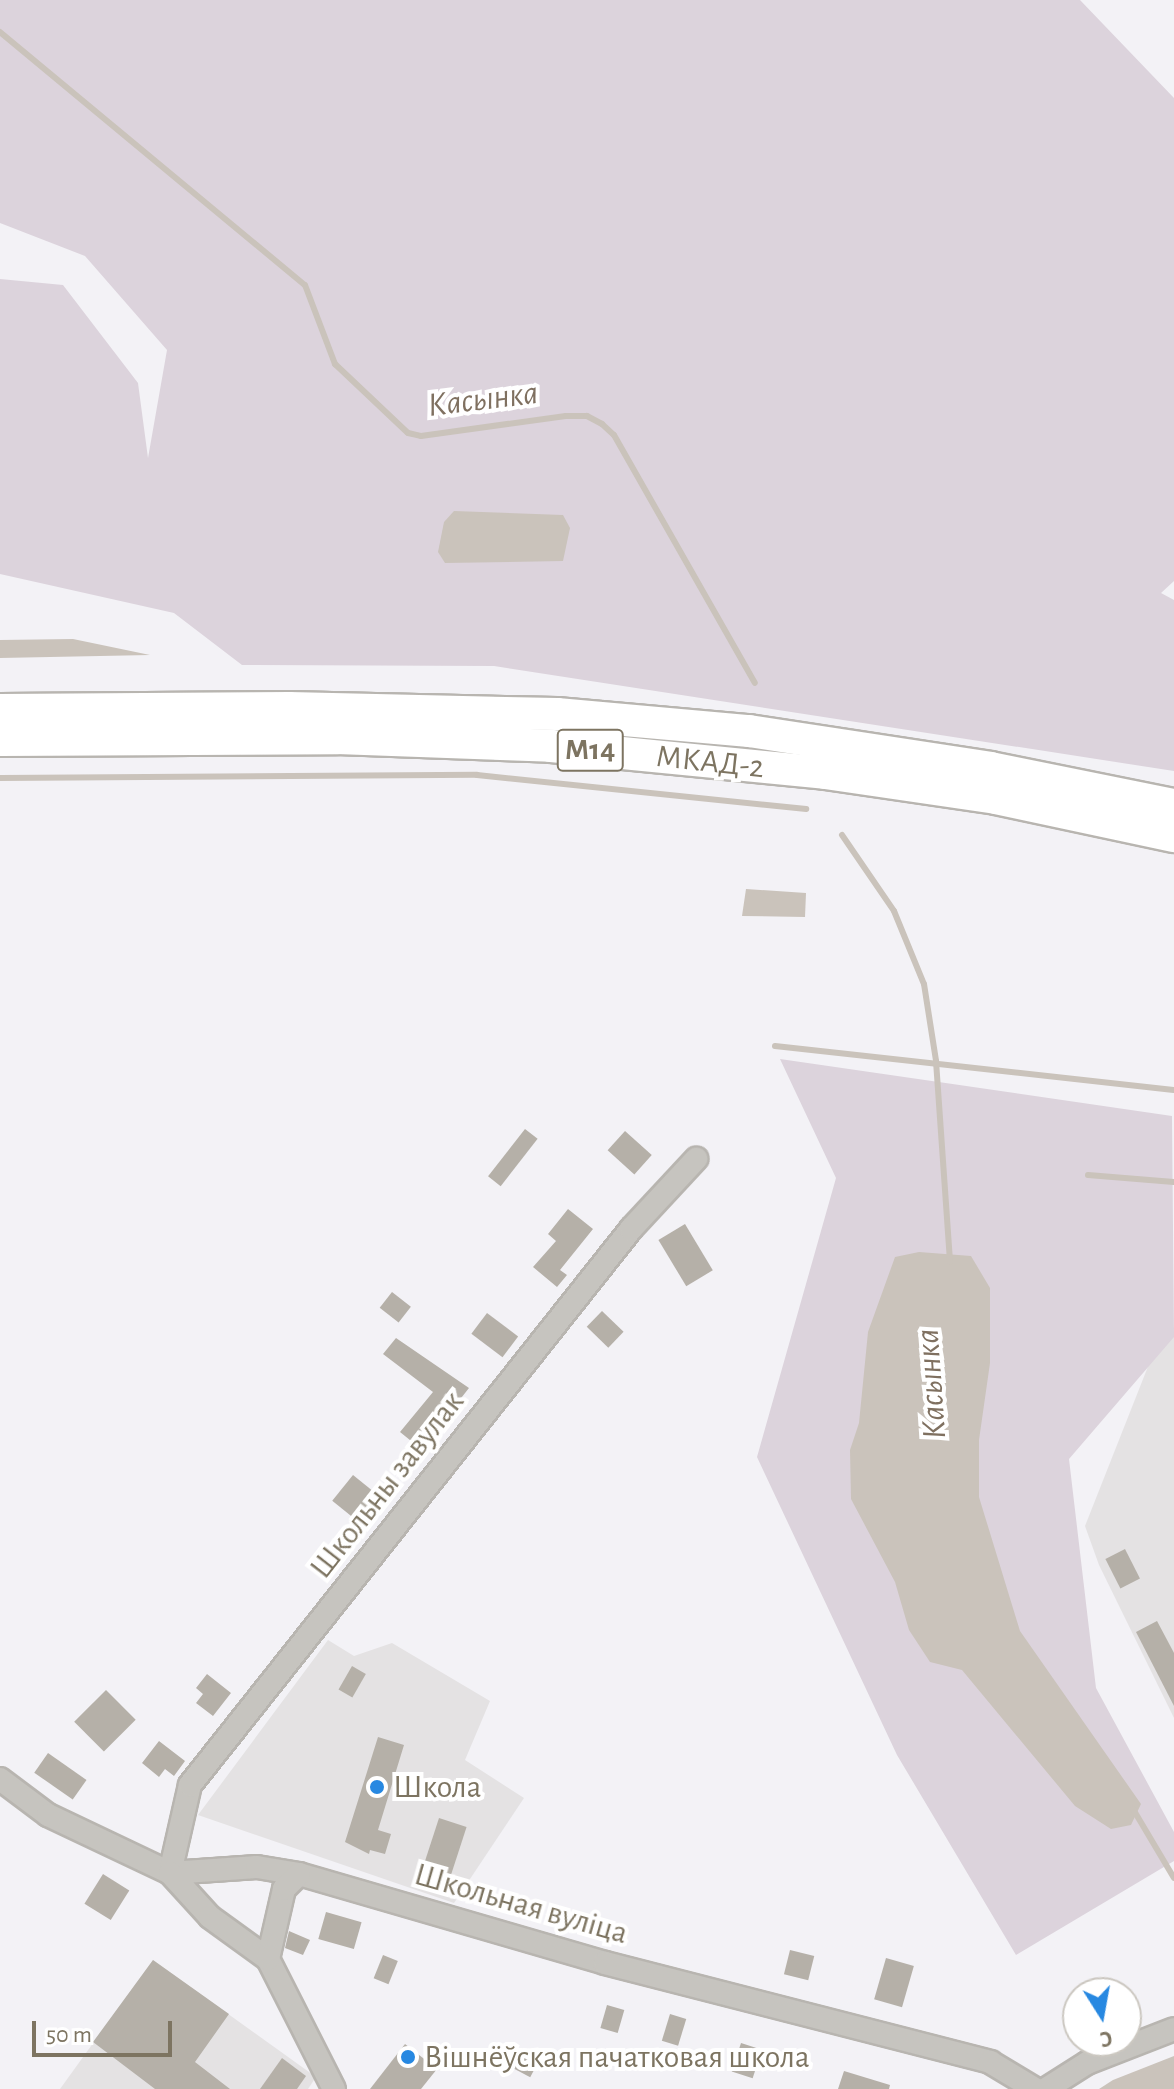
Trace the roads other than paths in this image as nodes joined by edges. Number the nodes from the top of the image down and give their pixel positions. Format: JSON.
{"nodes":[{"id":1,"x":0,"y":710,"type":"edge"},
{"id":2,"x":0,"y":740,"type":"edge"},
{"id":3,"x":1174,"y":805,"type":"edge"},
{"id":4,"x":1174,"y":836,"type":"edge"},
{"id":5,"x":696,"y":1159,"type":"dead end"},
{"id":6,"x":0,"y":1779,"type":"edge"},
{"id":7,"x":170,"y":1873,"type":"junction"},
{"id":8,"x":299,"y":1874,"type":"junction"},
{"id":9,"x":268,"y":1959,"type":"junction"},
{"id":10,"x":1174,"y":2029,"type":"edge"},
{"id":11,"x":334,"y":2089,"type":"edge"},
{"id":12,"x":1035,"y":2089,"type":"edge"},
{"id":13,"x":1046,"y":2089,"type":"edge"}],
"edges":[{"from":1,"to":3,"type":"highway","number":"М14"},
{"from":2,"to":4,"type":"highway","name":"МКАД-2","number":"М14"},
{"from":5,"to":7,"type":"street","name":"Школьны завулак"},
{"from":6,"to":7,"type":"street","name":"Школьная вуліца"},
{"from":7,"to":8,"type":"street","name":"Школьная вуліца"},
{"from":7,"to":9,"type":"street"},
{"from":8,"to":9,"type":"street"},
{"from":8,"to":12,"type":"street","name":"Школьная вуліца"},
{"from":9,"to":11,"type":"street"},
{"from":10,"to":13,"type":"street"}]}
